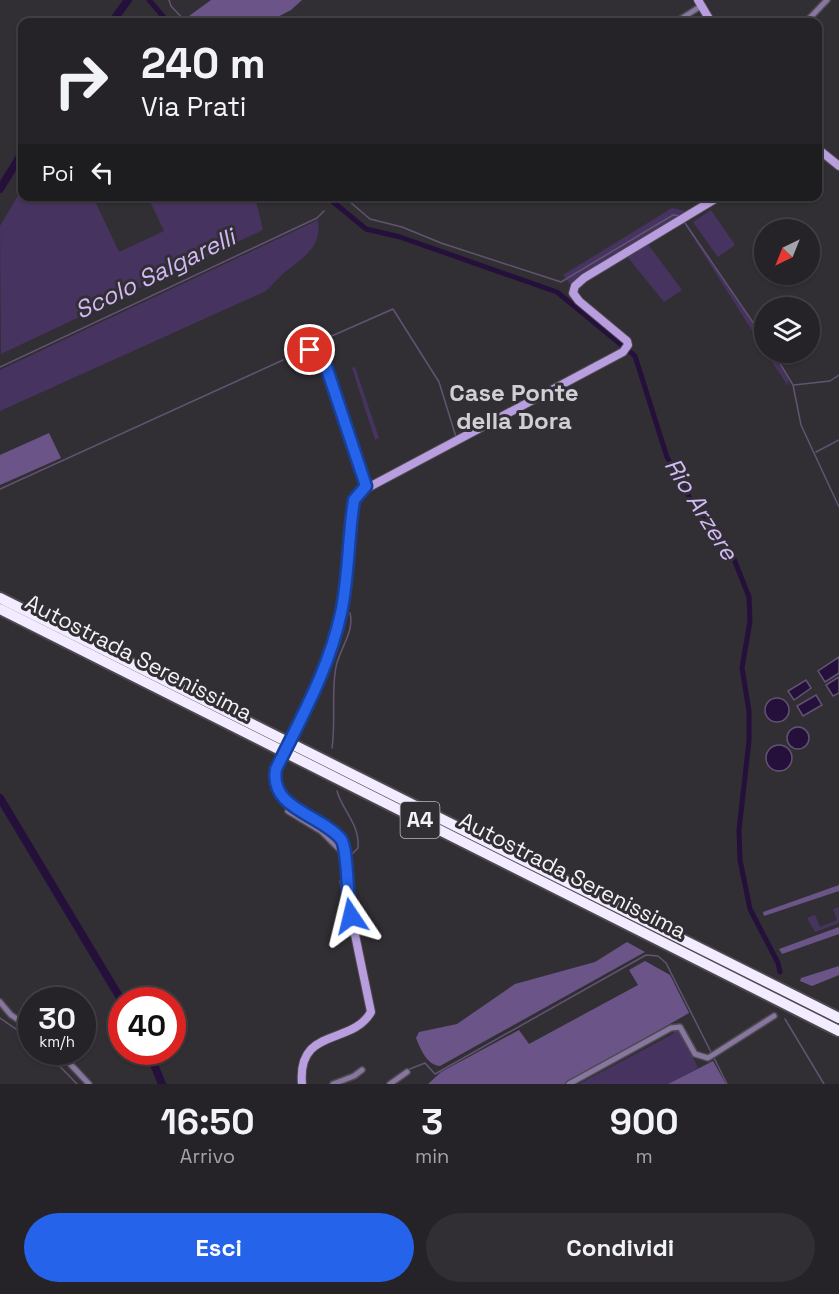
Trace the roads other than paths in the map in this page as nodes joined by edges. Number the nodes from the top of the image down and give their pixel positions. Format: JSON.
{"nodes":[{"id":1,"x":826,"y":0,"type":"edge"},
{"id":2,"x":699,"y":3,"type":"edge"},
{"id":3,"x":681,"y":18,"type":"edge"},
{"id":4,"x":708,"y":18,"type":"edge"},
{"id":5,"x":810,"y":18,"type":"edge"},
{"id":6,"x":822,"y":152,"type":"edge"},
{"id":7,"x":839,"y":166,"type":"edge"},
{"id":8,"x":712,"y":201,"type":"edge"},
{"id":9,"x":310,"y":350,"type":"dead end"},
{"id":10,"x":366,"y":486,"type":"junction"},
{"id":11,"x":0,"y":598,"type":"edge"},
{"id":12,"x":0,"y":609,"type":"edge"},
{"id":13,"x":288,"y":811,"type":"dead end"},
{"id":14,"x":347,"y":857,"type":"junction"},
{"id":15,"x":0,"y":1002,"type":"edge"},
{"id":16,"x":774,"y":1016,"type":"dead end"},
{"id":17,"x":839,"y":1018,"type":"edge"},
{"id":18,"x":18,"y":1020,"type":"edge"},
{"id":19,"x":839,"y":1030,"type":"edge"},
{"id":20,"x":71,"y":1065,"type":"edge"},
{"id":21,"x":362,"y":1070,"type":"dead end"},
{"id":22,"x":406,"y":1072,"type":"dead end"},
{"id":23,"x":89,"y":1084,"type":"edge"},
{"id":24,"x":302,"y":1084,"type":"edge"},
{"id":25,"x":333,"y":1084,"type":"edge"},
{"id":26,"x":390,"y":1084,"type":"edge"},
{"id":27,"x":569,"y":1084,"type":"edge"}],
"edges":[{"from":1,"to":5,"type":"street"},
{"from":2,"to":3,"type":"street"},
{"from":2,"to":4,"type":"street"},
{"from":6,"to":7,"type":"street"},
{"from":8,"to":10,"type":"street"},
{"from":9,"to":10,"type":"street"},
{"from":10,"to":14,"type":"street","bridge":true},
{"from":11,"to":17,"type":"highway","name":"Autostrada Serenissima","number":"A4"},
{"from":12,"to":19,"type":"highway","name":"Autostrada Serenissima","number":"A4"},
{"from":13,"to":14,"type":"street"},
{"from":14,"to":24,"type":"street"},
{"from":15,"to":18,"type":"street"},
{"from":16,"to":27,"type":"street"},
{"from":20,"to":23,"type":"street"},
{"from":21,"to":25,"type":"street"},
{"from":22,"to":26,"type":"street"}]}
